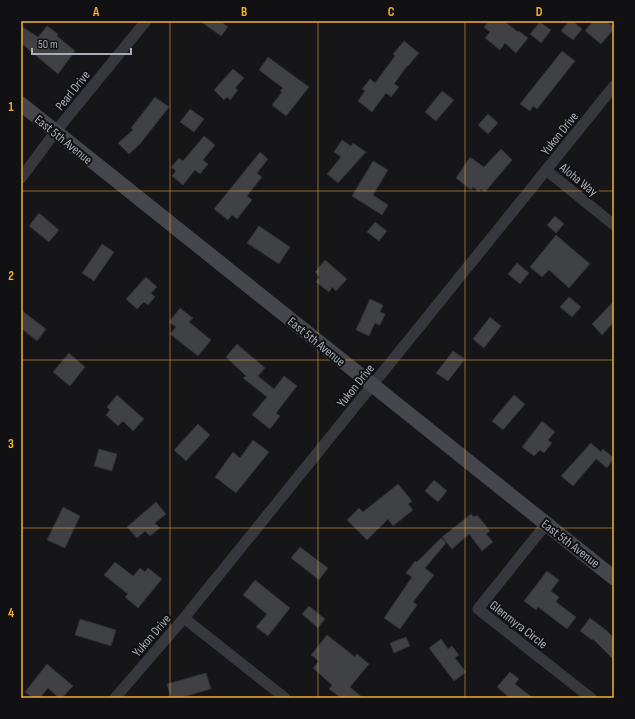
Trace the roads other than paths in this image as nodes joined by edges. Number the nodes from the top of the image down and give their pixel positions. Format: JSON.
{"nodes":[{"id":1,"x":146,"y":21,"type":"edge"},
{"id":2,"x":614,"y":86,"type":"edge"},
{"id":3,"x":21,"y":104,"type":"edge"},
{"id":4,"x":56,"y":131,"type":"junction"},
{"id":5,"x":546,"y":170,"type":"junction"},
{"id":6,"x":21,"y":178,"type":"edge"},
{"id":7,"x":614,"y":224,"type":"edge"},
{"id":8,"x":372,"y":386,"type":"junction"},
{"id":9,"x":546,"y":524,"type":"junction"},
{"id":10,"x":614,"y":578,"type":"edge"},
{"id":11,"x":184,"y":618,"type":"junction"},
{"id":12,"x":115,"y":698,"type":"edge"},
{"id":13,"x":285,"y":698,"type":"edge"},
{"id":14,"x":591,"y":698,"type":"edge"}],
"edges":[{"from":1,"to":4,"type":"street","name":"Pearl Drive"},
{"from":2,"to":5,"type":"street","name":"Yukon Drive"},
{"from":3,"to":4,"type":"street","name":"East 5th Avenue"},
{"from":4,"to":6,"type":"street","name":"Pearl Drive"},
{"from":4,"to":8,"type":"street","name":"East 5th Avenue"},
{"from":5,"to":7,"type":"street","name":"Aloha Way"},
{"from":5,"to":8,"type":"street","name":"Yukon Drive"},
{"from":8,"to":9,"type":"street","name":"East 5th Avenue"},
{"from":8,"to":11,"type":"street","name":"Yukon Drive"},
{"from":9,"to":10,"type":"street","name":"East 5th Avenue"},
{"from":9,"to":14,"type":"street","name":"Glenmyra Circle"},
{"from":11,"to":12,"type":"street","name":"Yukon Drive"},
{"from":11,"to":13,"type":"street"}]}
